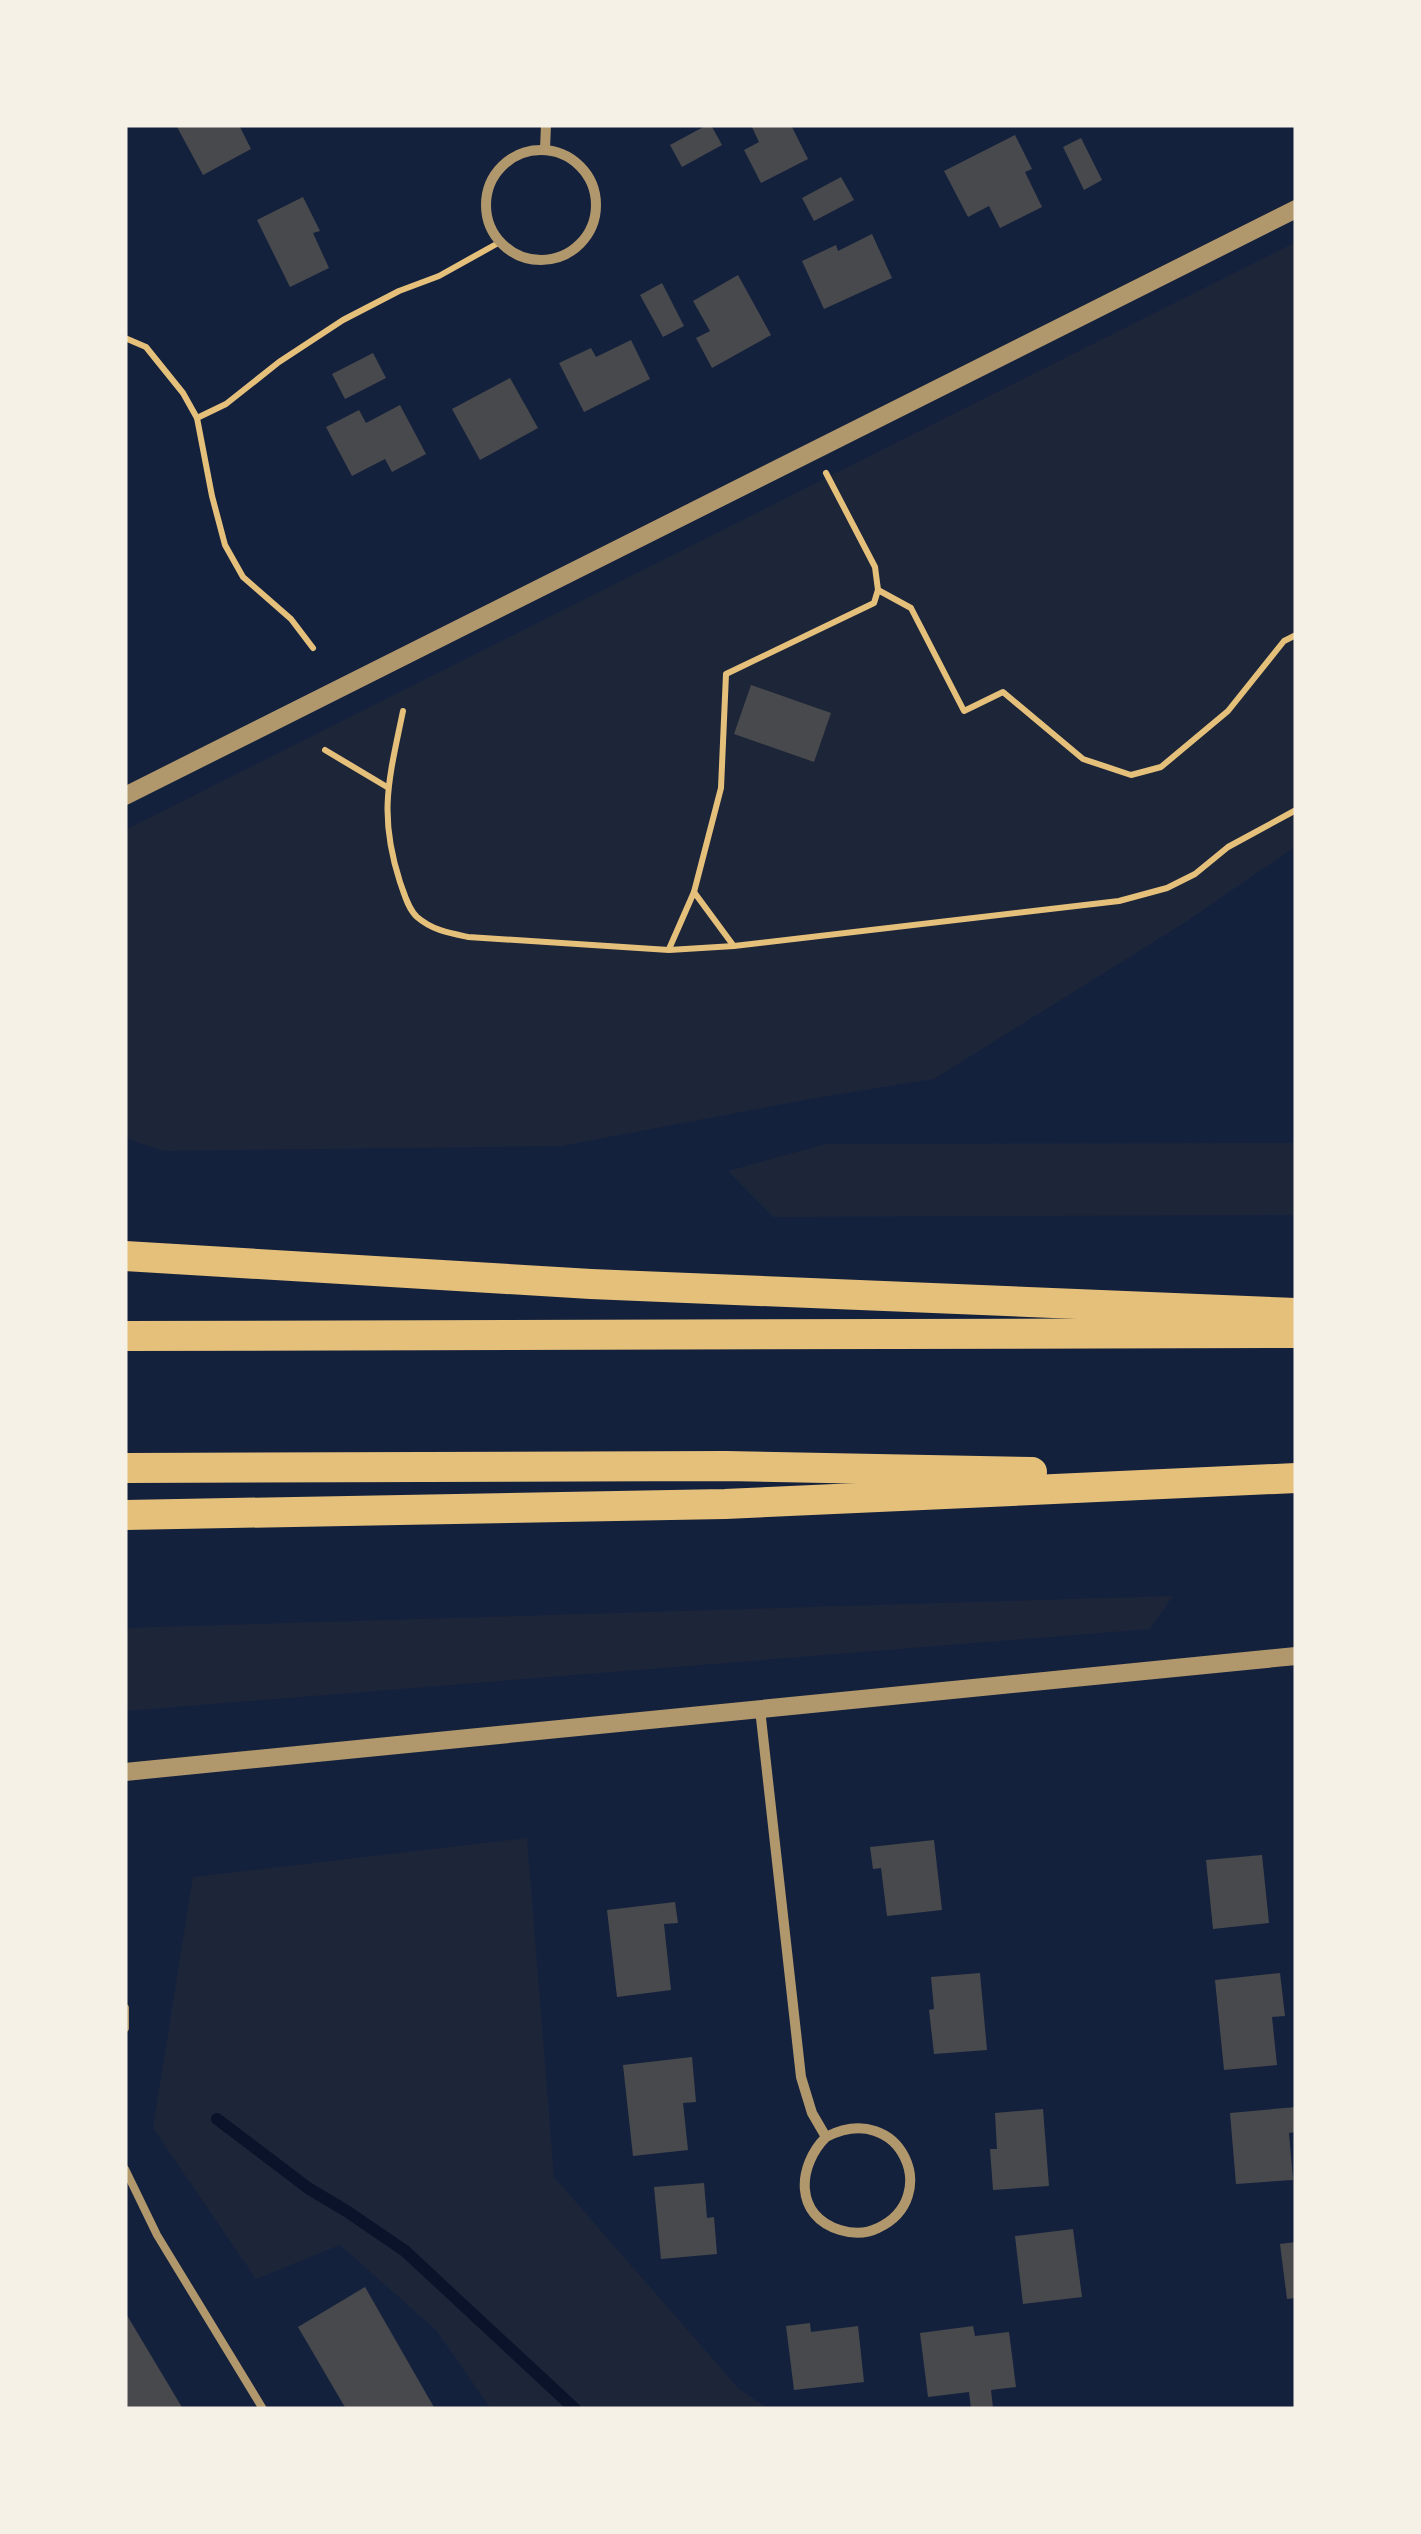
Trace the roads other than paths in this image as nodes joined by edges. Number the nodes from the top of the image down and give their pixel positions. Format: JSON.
{"nodes":[{"id":1,"x":546,"y":125,"type":"edge"},
{"id":2,"x":545,"y":149,"type":"junction"},
{"id":3,"x":1296,"y":209,"type":"edge"},
{"id":4,"x":125,"y":796,"type":"edge"},
{"id":5,"x":125,"y":1256,"type":"edge"},
{"id":6,"x":1296,"y":1313,"type":"edge"},
{"id":7,"x":1296,"y":1333,"type":"edge"},
{"id":8,"x":125,"y":1336,"type":"edge"},
{"id":9,"x":125,"y":1468,"type":"edge"},
{"id":10,"x":1296,"y":1478,"type":"edge"},
{"id":11,"x":125,"y":1515,"type":"edge"},
{"id":12,"x":1296,"y":1656,"type":"edge"},
{"id":13,"x":760,"y":1709,"type":"junction"},
{"id":14,"x":125,"y":1772,"type":"edge"},
{"id":15,"x":125,"y":2008,"type":"edge"},
{"id":16,"x":125,"y":2028,"type":"edge"},
{"id":17,"x":826,"y":2137,"type":"junction"},
{"id":18,"x":125,"y":2169,"type":"edge"},
{"id":19,"x":263,"y":2409,"type":"edge"}],
"edges":[{"from":1,"to":2,"type":"street"},
{"from":2,"to":2,"type":"street"},
{"from":3,"to":4,"type":"street"},
{"from":5,"to":6,"type":"highway"},
{"from":7,"to":8,"type":"highway"},
{"from":9,"to":10,"type":"highway"},
{"from":10,"to":11,"type":"highway"},
{"from":12,"to":13,"type":"street"},
{"from":13,"to":14,"type":"street"},
{"from":13,"to":17,"type":"street"},
{"from":15,"to":16,"type":"lane"},
{"from":17,"to":17,"type":"street"},
{"from":18,"to":19,"type":"lane"}]}
